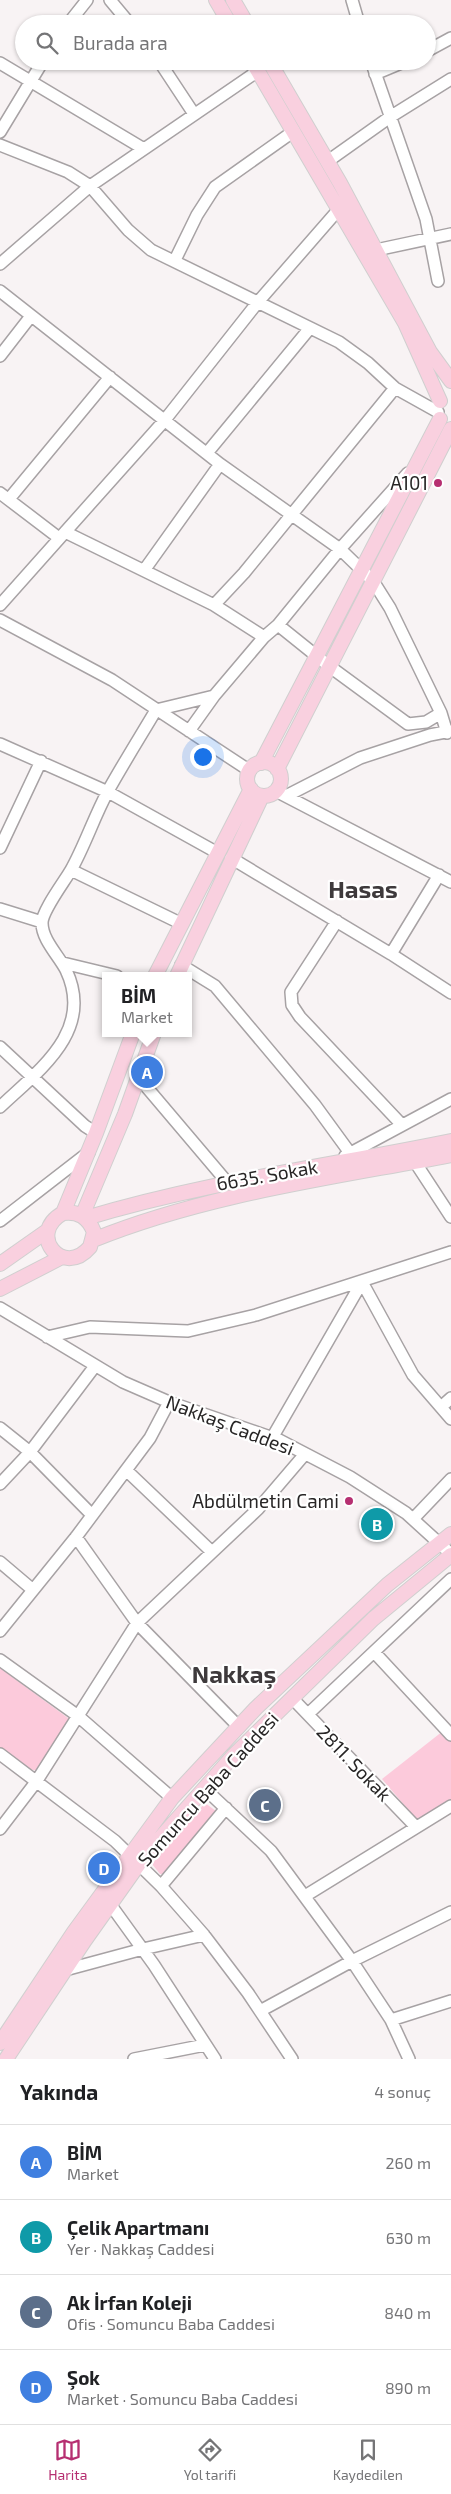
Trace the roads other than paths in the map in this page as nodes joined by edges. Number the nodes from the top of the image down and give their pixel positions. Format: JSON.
{"nodes":[{"id":1,"x":87,"y":0,"type":"edge"},
{"id":2,"x":110,"y":0,"type":"edge"},
{"id":3,"x":216,"y":0,"type":"edge"},
{"id":4,"x":233,"y":0,"type":"edge"},
{"id":5,"x":352,"y":0,"type":"edge"},
{"id":6,"x":75,"y":15,"type":"edge"},
{"id":7,"x":122,"y":15,"type":"edge"},
{"id":8,"x":225,"y":15,"type":"edge"},
{"id":9,"x":242,"y":15,"type":"edge"},
{"id":10,"x":357,"y":15,"type":"edge"},
{"id":11,"x":451,"y":38,"type":"edge"},
{"id":12,"x":436,"y":46,"type":"edge"},
{"id":13,"x":0,"y":63,"type":"edge"},
{"id":14,"x":37,"y":70,"type":"edge"},
{"id":15,"x":165,"y":70,"type":"edge"},
{"id":16,"x":250,"y":70,"type":"edge"},
{"id":17,"x":257,"y":70,"type":"edge"},
{"id":18,"x":278,"y":70,"type":"edge"},
{"id":19,"x":375,"y":70,"type":"edge"},
{"id":20,"x":385,"y":70,"type":"edge"},
{"id":21,"x":376,"y":74,"type":"junction"},
{"id":22,"x":30,"y":82,"type":"junction"},
{"id":23,"x":449,"y":85,"type":"edge"},
{"id":24,"x":194,"y":114,"type":"junction"},
{"id":25,"x":390,"y":117,"type":"junction"},
{"id":26,"x":294,"y":131,"type":"junction"},
{"id":27,"x":0,"y":132,"type":"edge"},
{"id":28,"x":0,"y":145,"type":"edge"},
{"id":29,"x":144,"y":149,"type":"junction"},
{"id":30,"x":328,"y":161,"type":"junction"},
{"id":31,"x":90,"y":186,"type":"junction"},
{"id":32,"x":340,"y":209,"type":"junction"},
{"id":33,"x":451,"y":234,"type":"edge"},
{"id":34,"x":430,"y":238,"type":"junction"},
{"id":35,"x":376,"y":250,"type":"junction"},
{"id":36,"x":175,"y":260,"type":"junction"},
{"id":37,"x":0,"y":264,"type":"edge"},
{"id":38,"x":438,"y":281,"type":"dead end"},
{"id":39,"x":0,"y":291,"type":"edge"},
{"id":40,"x":258,"y":302,"type":"junction"},
{"id":41,"x":31,"y":316,"type":"junction"},
{"id":42,"x":310,"y":328,"type":"junction"},
{"id":43,"x":0,"y":356,"type":"edge"},
{"id":44,"x":110,"y":377,"type":"junction"},
{"id":45,"x":451,"y":381,"type":"edge"},
{"id":46,"x":395,"y":388,"type":"junction"},
{"id":47,"x":442,"y":406,"type":"edge"},
{"id":48,"x":164,"y":421,"type":"junction"},
{"id":49,"x":451,"y":429,"type":"edge"},
{"id":50,"x":207,"y":453,"type":"junction"},
{"id":51,"x":417,"y":463,"type":"junction"},
{"id":52,"x":220,"y":464,"type":"junction"},
{"id":53,"x":4,"y":496,"type":"edge"},
{"id":54,"x":291,"y":515,"type":"junction"},
{"id":55,"x":62,"y":535,"type":"junction"},
{"id":56,"x":340,"y":549,"type":"junction"},
{"id":57,"x":145,"y":569,"type":"junction"},
{"id":58,"x":362,"y":569,"type":"junction"},
{"id":59,"x":373,"y":581,"type":"junction"},
{"id":60,"x":0,"y":605,"type":"edge"},
{"id":61,"x":214,"y":605,"type":"junction"},
{"id":62,"x":0,"y":620,"type":"edge"},
{"id":63,"x":278,"y":625,"type":"junction"},
{"id":64,"x":264,"y":637,"type":"junction"},
{"id":65,"x":317,"y":656,"type":"junction"},
{"id":66,"x":329,"y":666,"type":"junction"},
{"id":67,"x":214,"y":696,"type":"junction"},
{"id":68,"x":156,"y":710,"type":"junction"},
{"id":69,"x":441,"y":713,"type":"junction"},
{"id":70,"x":189,"y":731,"type":"junction"},
{"id":71,"x":449,"y":732,"type":"edge"},
{"id":72,"x":0,"y":744,"type":"edge"},
{"id":73,"x":40,"y":761,"type":"junction"},
{"id":74,"x":261,"y":763,"type":"junction"},
{"id":75,"x":277,"y":769,"type":"junction"},
{"id":76,"x":250,"y":771,"type":"junction"},
{"id":77,"x":108,"y":792,"type":"junction"},
{"id":78,"x":256,"y":792,"type":"junction"},
{"id":79,"x":281,"y":793,"type":"junction"},
{"id":80,"x":0,"y":848,"type":"edge"},
{"id":81,"x":216,"y":852,"type":"junction"},
{"id":82,"x":231,"y":858,"type":"junction"},
{"id":83,"x":71,"y":870,"type":"junction"},
{"id":84,"x":439,"y":874,"type":"junction"},
{"id":85,"x":451,"y":882,"type":"edge"},
{"id":86,"x":0,"y":909,"type":"edge"},
{"id":87,"x":337,"y":921,"type":"junction"},
{"id":88,"x":42,"y":922,"type":"junction"},
{"id":89,"x":180,"y":923,"type":"junction"},
{"id":90,"x":391,"y":954,"type":"junction"},
{"id":91,"x":63,"y":964,"type":"junction"},
{"id":92,"x":179,"y":970,"type":"edge"},
{"id":93,"x":157,"y":972,"type":"edge"},
{"id":94,"x":102,"y":973,"type":"edge"},
{"id":95,"x":192,"y":976,"type":"edge"},
{"id":96,"x":451,"y":994,"type":"edge"},
{"id":97,"x":132,"y":1037,"type":"edge"},
{"id":98,"x":153,"y":1037,"type":"edge"},
{"id":99,"x":0,"y":1047,"type":"edge"},
{"id":100,"x":33,"y":1076,"type":"junction"},
{"id":101,"x":138,"y":1077,"type":"junction"},
{"id":102,"x":451,"y":1099,"type":"edge"},
{"id":103,"x":0,"y":1107,"type":"edge"},
{"id":104,"x":402,"y":1125,"type":"junction"},
{"id":105,"x":96,"y":1133,"type":"junction"},
{"id":106,"x":451,"y":1141,"type":"edge"},
{"id":107,"x":88,"y":1152,"type":"junction"},
{"id":108,"x":350,"y":1152,"type":"junction"},
{"id":109,"x":451,"y":1155,"type":"edge"},
{"id":110,"x":415,"y":1162,"type":"junction"},
{"id":111,"x":335,"y":1163,"type":"junction"},
{"id":112,"x":227,"y":1182,"type":"junction"},
{"id":113,"x":63,"y":1213,"type":"junction"},
{"id":114,"x":84,"y":1217,"type":"junction"},
{"id":115,"x":451,"y":1217,"type":"edge"},
{"id":116,"x":0,"y":1221,"type":"edge"},
{"id":117,"x":47,"y":1231,"type":"junction"},
{"id":118,"x":93,"y":1240,"type":"junction"},
{"id":119,"x":451,"y":1252,"type":"edge"},
{"id":120,"x":62,"y":1257,"type":"junction"},
{"id":121,"x":0,"y":1264,"type":"edge"},
{"id":122,"x":362,"y":1282,"type":"junction"},
{"id":123,"x":0,"y":1289,"type":"edge"},
{"id":124,"x":0,"y":1308,"type":"edge"},
{"id":125,"x":47,"y":1337,"type":"junction"},
{"id":126,"x":95,"y":1366,"type":"junction"},
{"id":127,"x":451,"y":1398,"type":"edge"},
{"id":128,"x":169,"y":1402,"type":"junction"},
{"id":129,"x":441,"y":1407,"type":"junction"},
{"id":130,"x":451,"y":1419,"type":"edge"},
{"id":131,"x":0,"y":1428,"type":"edge"},
{"id":132,"x":272,"y":1438,"type":"junction"},
{"id":133,"x":30,"y":1452,"type":"junction"},
{"id":134,"x":305,"y":1454,"type":"junction"},
{"id":135,"x":126,"y":1470,"type":"junction"},
{"id":136,"x":451,"y":1479,"type":"edge"},
{"id":137,"x":0,"y":1484,"type":"edge"},
{"id":138,"x":92,"y":1514,"type":"junction"},
{"id":139,"x":413,"y":1519,"type":"junction"},
{"id":140,"x":451,"y":1534,"type":"edge"},
{"id":141,"x":76,"y":1537,"type":"junction"},
{"id":142,"x":440,"y":1543,"type":"junction"},
{"id":143,"x":212,"y":1552,"type":"junction"},
{"id":144,"x":451,"y":1555,"type":"edge"},
{"id":145,"x":0,"y":1562,"type":"edge"},
{"id":146,"x":451,"y":1579,"type":"edge"},
{"id":147,"x":33,"y":1590,"type":"junction"},
{"id":148,"x":137,"y":1622,"type":"junction"},
{"id":149,"x":0,"y":1631,"type":"edge"},
{"id":150,"x":374,"y":1652,"type":"junction"},
{"id":151,"x":0,"y":1660,"type":"edge"},
{"id":152,"x":292,"y":1698,"type":"junction"},
{"id":153,"x":308,"y":1714,"type":"junction"},
{"id":154,"x":78,"y":1716,"type":"junction"},
{"id":155,"x":239,"y":1727,"type":"junction"},
{"id":156,"x":451,"y":1735,"type":"edge"},
{"id":157,"x":0,"y":1754,"type":"edge"},
{"id":158,"x":36,"y":1782,"type":"junction"},
{"id":159,"x":204,"y":1788,"type":"junction"},
{"id":160,"x":172,"y":1798,"type":"junction"},
{"id":161,"x":451,"y":1806,"type":"edge"},
{"id":162,"x":226,"y":1808,"type":"junction"},
{"id":163,"x":416,"y":1827,"type":"junction"},
{"id":164,"x":0,"y":1829,"type":"edge"},
{"id":165,"x":134,"y":1860,"type":"junction"},
{"id":166,"x":161,"y":1886,"type":"junction"},
{"id":167,"x":305,"y":1896,"type":"junction"},
{"id":168,"x":110,"y":1904,"type":"junction"},
{"id":169,"x":451,"y":1912,"type":"edge"},
{"id":170,"x":204,"y":1935,"type":"junction"},
{"id":171,"x":143,"y":1949,"type":"junction"},
{"id":172,"x":352,"y":1961,"type":"junction"},
{"id":173,"x":64,"y":1970,"type":"junction"},
{"id":174,"x":451,"y":2001,"type":"edge"},
{"id":175,"x":260,"y":2012,"type":"junction"},
{"id":176,"x":391,"y":2020,"type":"junction"},
{"id":177,"x":10,"y":2031,"type":"edge"},
{"id":178,"x":0,"y":2043,"type":"edge"},
{"id":179,"x":204,"y":2044,"type":"junction"},
{"id":180,"x":6,"y":2059,"type":"edge"},
{"id":181,"x":134,"y":2059,"type":"edge"},
{"id":182,"x":215,"y":2059,"type":"edge"},
{"id":183,"x":292,"y":2059,"type":"edge"},
{"id":184,"x":409,"y":2059,"type":"edge"}],
"edges":[{"from":1,"to":6,"type":"street"},
{"from":2,"to":7,"type":"street"},
{"from":3,"to":8,"type":"main road"},
{"from":4,"to":9,"type":"main road"},
{"from":5,"to":10,"type":"street"},
{"from":11,"to":12,"type":"street"},
{"from":13,"to":22,"type":"street"},
{"from":14,"to":22,"type":"street"},
{"from":15,"to":24,"type":"street"},
{"from":16,"to":24,"type":"street"},
{"from":17,"to":26,"type":"main road"},
{"from":18,"to":30,"type":"main road"},
{"from":19,"to":21,"type":"street"},
{"from":20,"to":21,"type":"street"},
{"from":21,"to":25,"type":"street"},
{"from":22,"to":27,"type":"street"},
{"from":22,"to":29,"type":"street"},
{"from":23,"to":25,"type":"street"},
{"from":24,"to":29,"type":"street"},
{"from":25,"to":30,"type":"street"},
{"from":25,"to":34,"type":"street"},
{"from":26,"to":32,"type":"main road"},
{"from":26,"to":36,"type":"street"},
{"from":28,"to":31,"type":"street"},
{"from":29,"to":31,"type":"street"},
{"from":30,"to":35,"type":"main road"},
{"from":31,"to":36,"type":"street"},
{"from":31,"to":37,"type":"street"},
{"from":32,"to":40,"type":"street"},
{"from":32,"to":47,"type":"main road"},
{"from":33,"to":34,"type":"street"},
{"from":34,"to":35,"type":"street"},
{"from":34,"to":38,"type":"street"},
{"from":35,"to":45,"type":"main road"},
{"from":36,"to":40,"type":"street"},
{"from":39,"to":41,"type":"street"},
{"from":40,"to":42,"type":"street"},
{"from":40,"to":48,"type":"street"},
{"from":41,"to":43,"type":"street"},
{"from":41,"to":44,"type":"street"},
{"from":42,"to":46,"type":"street"},
{"from":42,"to":50,"type":"street"},
{"from":44,"to":48,"type":"street"},
{"from":44,"to":53,"type":"street"},
{"from":46,"to":47,"type":"street"},
{"from":46,"to":54,"type":"street"},
{"from":47,"to":49,"type":"main road"},
{"from":47,"to":51,"type":"main road"},
{"from":48,"to":50,"type":"street"},
{"from":48,"to":55,"type":"street"},
{"from":49,"to":59,"type":"main road"},
{"from":50,"to":52,"type":"street"},
{"from":51,"to":56,"type":"street"},
{"from":51,"to":58,"type":"main road"},
{"from":52,"to":54,"type":"street"},
{"from":52,"to":57,"type":"street"},
{"from":53,"to":55,"type":"street"},
{"from":54,"to":56,"type":"street"},
{"from":54,"to":61,"type":"street"},
{"from":55,"to":57,"type":"street"},
{"from":55,"to":60,"type":"street"},
{"from":56,"to":58,"type":"street"},
{"from":56,"to":63,"type":"street"},
{"from":57,"to":61,"type":"street"},
{"from":58,"to":59,"type":"street"},
{"from":58,"to":65,"type":"main road"},
{"from":59,"to":66,"type":"main road"},
{"from":59,"to":69,"type":"street"},
{"from":61,"to":64,"type":"street"},
{"from":62,"to":68,"type":"street"},
{"from":63,"to":64,"type":"street"},
{"from":63,"to":65,"type":"street"},
{"from":64,"to":67,"type":"street"},
{"from":65,"to":66,"type":"street"},
{"from":65,"to":74,"type":"main road"},
{"from":66,"to":69,"type":"street"},
{"from":66,"to":75,"type":"main road"},
{"from":67,"to":68,"type":"street"},
{"from":67,"to":70,"type":"street"},
{"from":68,"to":70,"type":"street"},
{"from":68,"to":77,"type":"street"},
{"from":69,"to":71,"type":"street"},
{"from":70,"to":76,"type":"street"},
{"from":71,"to":79,"type":"street"},
{"from":72,"to":73,"type":"street"},
{"from":73,"to":77,"type":"street"},
{"from":73,"to":80,"type":"street"},
{"from":74,"to":75,"type":"main road"},
{"from":74,"to":76,"type":"main road"},
{"from":75,"to":79,"type":"main road"},
{"from":76,"to":78,"type":"main road"},
{"from":77,"to":81,"type":"street"},
{"from":77,"to":83,"type":"street"},
{"from":78,"to":79,"type":"main road"},
{"from":78,"to":81,"type":"main road"},
{"from":78,"to":82,"type":"main road"},
{"from":79,"to":84,"type":"street"},
{"from":81,"to":89,"type":"main road"},
{"from":82,"to":87,"type":"street"},
{"from":82,"to":92,"type":"main road"},
{"from":83,"to":88,"type":"street"},
{"from":83,"to":89,"type":"street"},
{"from":84,"to":85,"type":"street"},
{"from":84,"to":90,"type":"street"},
{"from":86,"to":88,"type":"street"},
{"from":87,"to":90,"type":"street"},
{"from":87,"to":104,"type":"street"},
{"from":88,"to":91,"type":"street"},
{"from":89,"to":93,"type":"main road"},
{"from":90,"to":96,"type":"street"},
{"from":91,"to":94,"type":"street"},
{"from":91,"to":100,"type":"street"},
{"from":95,"to":108,"type":"street"},
{"from":97,"to":105,"type":"main road"},
{"from":98,"to":101,"type":"main road"},
{"from":99,"to":100,"type":"street"},
{"from":100,"to":103,"type":"street"},
{"from":100,"to":105,"type":"street"},
{"from":101,"to":112,"type":"street"},
{"from":101,"to":114,"type":"main road"},
{"from":102,"to":104,"type":"street"},
{"from":104,"to":108,"type":"street"},
{"from":105,"to":107,"type":"main road"},
{"from":106,"to":111,"type":"main road","name":"6635. Sokak"},
{"from":107,"to":113,"type":"main road"},
{"from":107,"to":116,"type":"street"},
{"from":108,"to":111,"type":"street"},
{"from":109,"to":110,"type":"main road","name":"6635. Sokak"},
{"from":110,"to":115,"type":"street"},
{"from":110,"to":118,"type":"main road","name":"6635. Sokak"},
{"from":111,"to":112,"type":"main road","name":"6635. Sokak"},
{"from":112,"to":114,"type":"main road","name":"6635. Sokak"},
{"from":113,"to":114,"type":"main road"},
{"from":113,"to":117,"type":"main road"},
{"from":114,"to":118,"type":"main road"},
{"from":117,"to":120,"type":"main road"},
{"from":117,"to":121,"type":"main road"},
{"from":118,"to":120,"type":"main road"},
{"from":119,"to":122,"type":"street"},
{"from":120,"to":123,"type":"main road"},
{"from":122,"to":125,"type":"street"},
{"from":122,"to":129,"type":"street"},
{"from":122,"to":132,"type":"street"},
{"from":124,"to":125,"type":"street","name":"Nakkaş Caddesi"},
{"from":125,"to":126,"type":"street","name":"Nakkaş Caddesi"},
{"from":126,"to":128,"type":"street","name":"Nakkaş Caddesi"},
{"from":126,"to":133,"type":"street"},
{"from":127,"to":129,"type":"street"},
{"from":128,"to":132,"type":"street","name":"Nakkaş Caddesi"},
{"from":128,"to":135,"type":"street"},
{"from":129,"to":130,"type":"street"},
{"from":131,"to":133,"type":"street"},
{"from":132,"to":134,"type":"street","name":"Nakkaş Caddesi"},
{"from":133,"to":137,"type":"street"},
{"from":133,"to":138,"type":"street"},
{"from":134,"to":139,"type":"street","name":"Nakkaş Caddesi"},
{"from":134,"to":143,"type":"street"},
{"from":135,"to":138,"type":"street"},
{"from":135,"to":143,"type":"street"},
{"from":136,"to":139,"type":"street"},
{"from":138,"to":141,"type":"street"},
{"from":139,"to":142,"type":"street","name":"Nakkaş Caddesi"},
{"from":140,"to":142,"type":"main road","name":"Somuncu Baba Caddesi"},
{"from":141,"to":147,"type":"street"},
{"from":141,"to":148,"type":"street"},
{"from":142,"to":144,"type":"street","name":"Nakkaş Caddesi"},
{"from":142,"to":155,"type":"main road","name":"Somuncu Baba Caddesi"},
{"from":143,"to":148,"type":"street"},
{"from":144,"to":152,"type":"main road","name":"Somuncu Baba Caddesi"},
{"from":145,"to":147,"type":"street"},
{"from":146,"to":150,"type":"street"},
{"from":147,"to":149,"type":"street"},
{"from":148,"to":154,"type":"street"},
{"from":148,"to":155,"type":"street"},
{"from":150,"to":153,"type":"street"},
{"from":150,"to":156,"type":"street"},
{"from":151,"to":154,"type":"street"},
{"from":152,"to":153,"type":"street","name":"2811. Sokak"},
{"from":152,"to":159,"type":"main road","name":"Somuncu Baba Caddesi"},
{"from":153,"to":163,"type":"street","name":"2811. Sokak"},
{"from":154,"to":158,"type":"street"},
{"from":154,"to":160,"type":"street"},
{"from":155,"to":160,"type":"main road","name":"Somuncu Baba Caddesi"},
{"from":157,"to":158,"type":"street"},
{"from":158,"to":164,"type":"street"},
{"from":158,"to":165,"type":"street"},
{"from":159,"to":162,"type":"street"},
{"from":159,"to":165,"type":"main road","name":"Somuncu Baba Caddesi"},
{"from":160,"to":165,"type":"main road","name":"Somuncu Baba Caddesi"},
{"from":161,"to":163,"type":"street"},
{"from":162,"to":166,"type":"street"},
{"from":162,"to":167,"type":"street"},
{"from":163,"to":167,"type":"street"},
{"from":165,"to":166,"type":"street"},
{"from":165,"to":168,"type":"main road","name":"Somuncu Baba Caddesi"},
{"from":165,"to":177,"type":"main road","name":"Somuncu Baba Caddesi"},
{"from":166,"to":170,"type":"street"},
{"from":167,"to":172,"type":"street"},
{"from":168,"to":171,"type":"street"},
{"from":168,"to":173,"type":"main road","name":"Somuncu Baba Caddesi"},
{"from":169,"to":172,"type":"street"},
{"from":170,"to":171,"type":"street"},
{"from":170,"to":175,"type":"street"},
{"from":171,"to":173,"type":"street"},
{"from":171,"to":179,"type":"street"},
{"from":172,"to":175,"type":"street"},
{"from":172,"to":176,"type":"street"},
{"from":173,"to":177,"type":"main road","name":"Somuncu Baba Caddesi"},
{"from":174,"to":176,"type":"street"},
{"from":175,"to":183,"type":"street"},
{"from":176,"to":184,"type":"street"},
{"from":177,"to":178,"type":"main road","name":"Somuncu Baba Caddesi"},
{"from":177,"to":180,"type":"main road","name":"Somuncu Baba Caddesi"},
{"from":179,"to":181,"type":"street"},
{"from":179,"to":182,"type":"street"}]}
